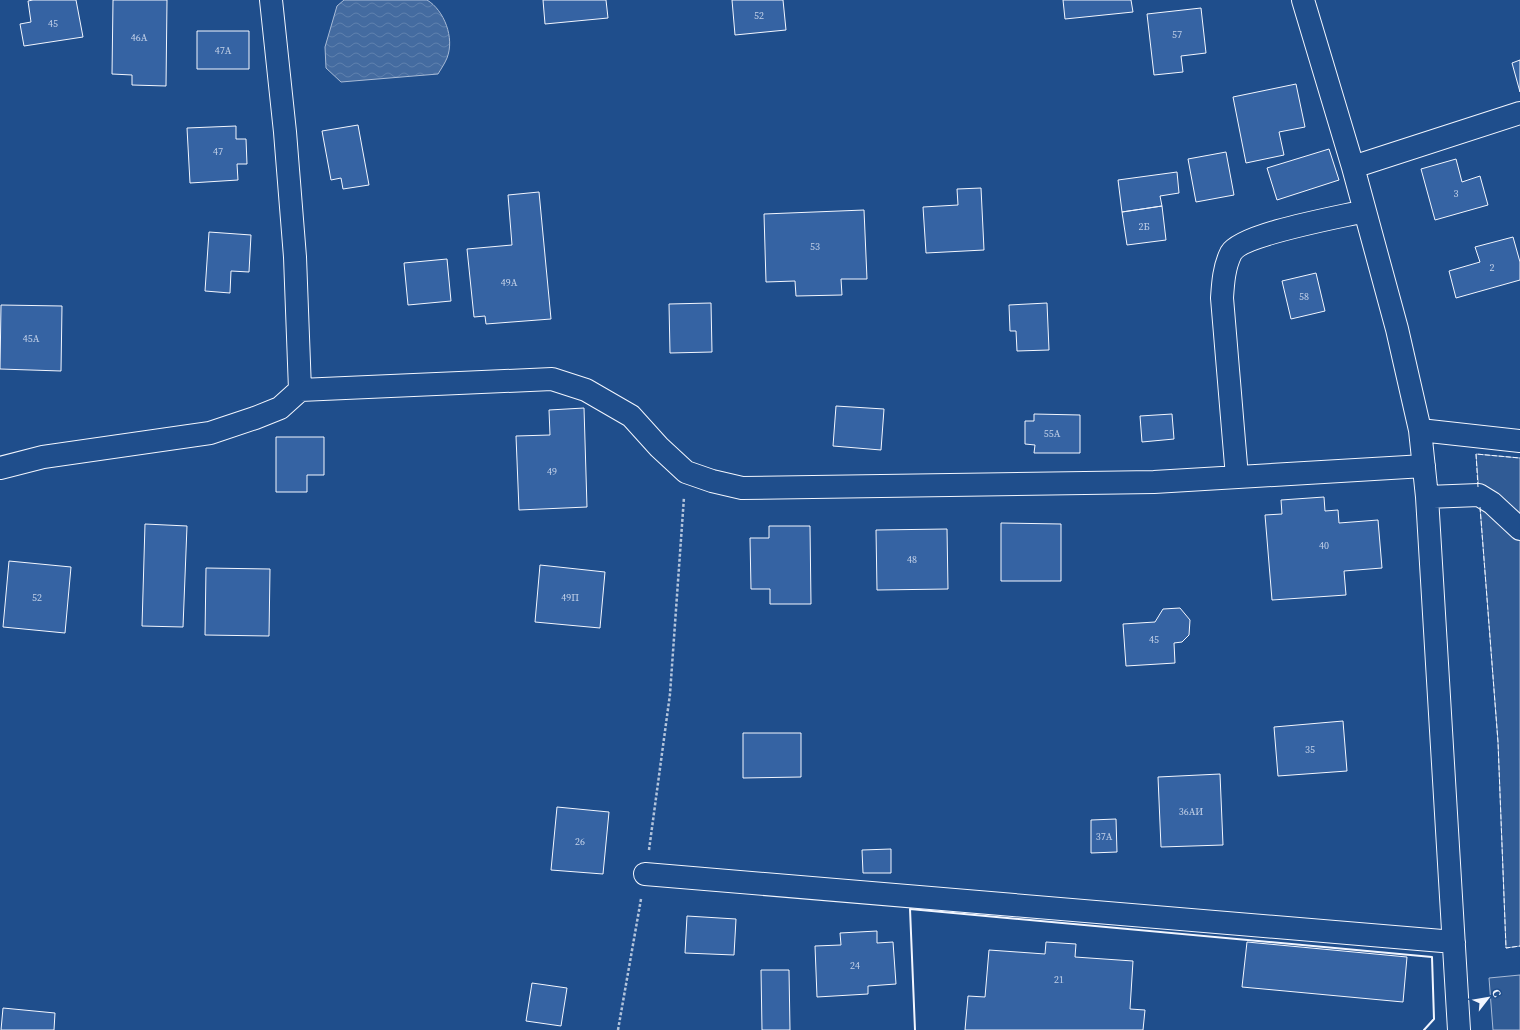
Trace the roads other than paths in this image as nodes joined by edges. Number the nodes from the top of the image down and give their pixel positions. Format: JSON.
{"nodes":[{"id":1,"x":271,"y":0,"type":"edge"},
{"id":2,"x":1303,"y":0,"type":"edge"},
{"id":3,"x":1520,"y":113,"type":"edge"},
{"id":4,"x":1353,"y":167,"type":"junction"},
{"id":5,"x":1365,"y":211,"type":"junction"},
{"id":6,"x":300,"y":390,"type":"junction"},
{"id":7,"x":1420,"y":430,"type":"junction"},
{"id":8,"x":1520,"y":440,"type":"edge"},
{"id":9,"x":1424,"y":466,"type":"junction"},
{"id":10,"x":0,"y":468,"type":"edge"},
{"id":11,"x":1237,"y":477,"type":"junction"},
{"id":12,"x":1427,"y":498,"type":"junction"},
{"id":13,"x":1520,"y":529,"type":"edge"},
{"id":14,"x":645,"y":874,"type":"road end"},
{"id":15,"x":1454,"y":942,"type":"junction"},
{"id":16,"x":1460,"y":1030,"type":"edge"}],
"edges":[{"from":1,"to":6,"type":"street"},
{"from":2,"to":4,"type":"street"},
{"from":3,"to":4,"type":"street"},
{"from":4,"to":5,"type":"street"},
{"from":5,"to":7,"type":"street"},
{"from":5,"to":11,"type":"street"},
{"from":6,"to":10,"type":"street"},
{"from":6,"to":11,"type":"street"},
{"from":7,"to":8,"type":"street"},
{"from":7,"to":9,"type":"street"},
{"from":9,"to":11,"type":"street"},
{"from":9,"to":12,"type":"street"},
{"from":12,"to":13,"type":"street"},
{"from":12,"to":15,"type":"street"},
{"from":14,"to":15,"type":"street"},
{"from":15,"to":16,"type":"street"}]}
